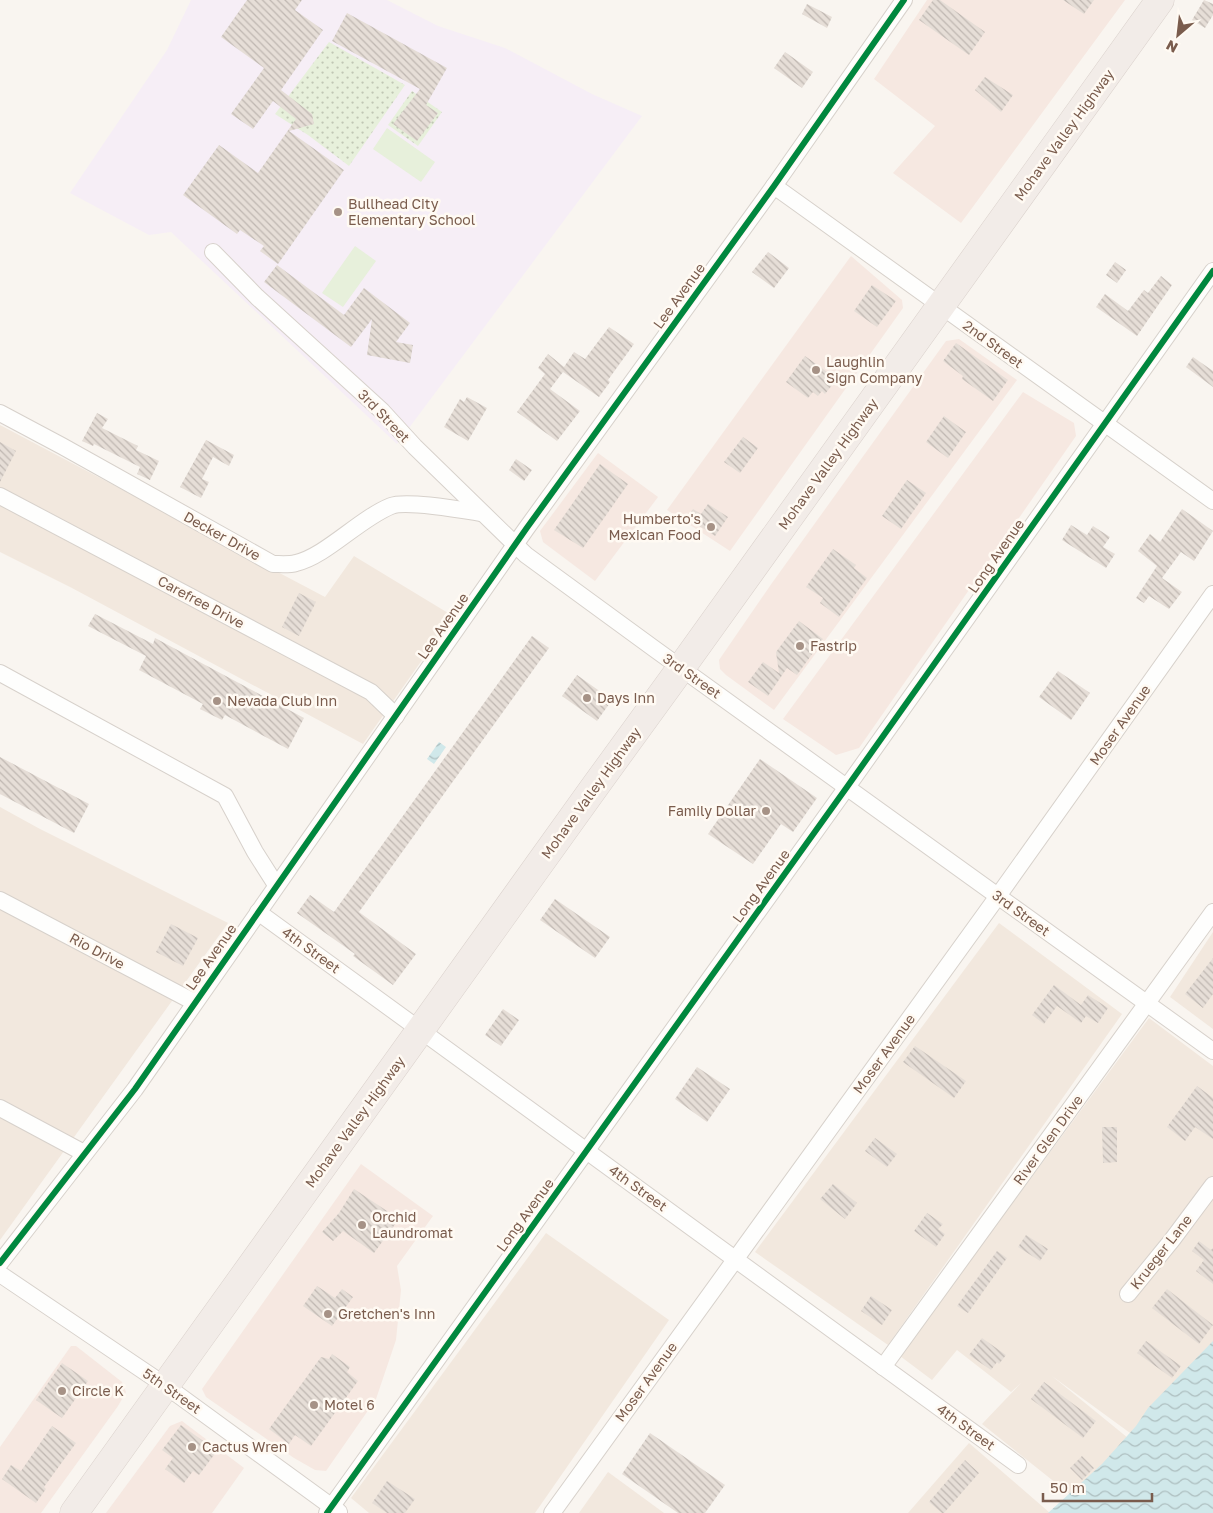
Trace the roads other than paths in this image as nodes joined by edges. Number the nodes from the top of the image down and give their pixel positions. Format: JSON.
{"nodes":[{"id":1,"x":904,"y":0,"type":"edge"},
{"id":2,"x":1160,"y":0,"type":"edge"},
{"id":3,"x":774,"y":186,"type":"junction"},
{"id":4,"x":213,"y":252,"type":"dead end"},
{"id":5,"x":1213,"y":272,"type":"edge"},
{"id":6,"x":941,"y":306,"type":"junction"},
{"id":7,"x":0,"y":413,"type":"edge"},
{"id":8,"x":1105,"y":424,"type":"junction"},
{"id":9,"x":0,"y":496,"type":"edge"},
{"id":10,"x":1213,"y":501,"type":"edge"},
{"id":11,"x":481,"y":513,"type":"junction"},
{"id":12,"x":516,"y":544,"type":"junction"},
{"id":13,"x":1213,"y":594,"type":"edge"},
{"id":14,"x":682,"y":668,"type":"junction"},
{"id":15,"x":0,"y":674,"type":"edge"},
{"id":16,"x":396,"y":716,"type":"junction"},
{"id":17,"x":847,"y":787,"type":"junction"},
{"id":18,"x":276,"y":885,"type":"junction"},
{"id":19,"x":998,"y":896,"type":"junction"},
{"id":20,"x":0,"y":900,"type":"edge"},
{"id":21,"x":258,"y":912,"type":"junction"},
{"id":22,"x":1213,"y":912,"type":"edge"},
{"id":23,"x":194,"y":1002,"type":"junction"},
{"id":24,"x":1147,"y":1004,"type":"junction"},
{"id":25,"x":420,"y":1030,"type":"junction"},
{"id":26,"x":1213,"y":1051,"type":"edge"},
{"id":27,"x":0,"y":1108,"type":"edge"},
{"id":28,"x":587,"y":1151,"type":"junction"},
{"id":29,"x":84,"y":1153,"type":"junction"},
{"id":30,"x":1213,"y":1185,"type":"edge"},
{"id":31,"x":735,"y":1259,"type":"junction"},
{"id":32,"x":0,"y":1263,"type":"edge"},
{"id":33,"x":0,"y":1274,"type":"edge"},
{"id":34,"x":1128,"y":1294,"type":"dead end"},
{"id":35,"x":883,"y":1367,"type":"junction"},
{"id":36,"x":166,"y":1386,"type":"junction"},
{"id":37,"x":1018,"y":1464,"type":"dead end"},
{"id":38,"x":333,"y":1511,"type":"edge"},
{"id":39,"x":74,"y":1513,"type":"edge"},
{"id":40,"x":552,"y":1513,"type":"edge"}],
"edges":[{"from":1,"to":3,"type":"street","name":"Lee Avenue"},
{"from":2,"to":6,"type":"highway","name":"Mohave Valley Highway"},
{"from":3,"to":6,"type":"street","name":"2nd Street"},
{"from":3,"to":12,"type":"street","name":"Lee Avenue"},
{"from":4,"to":11,"type":"street","name":"3rd Street"},
{"from":5,"to":8,"type":"street","name":"Long Avenue"},
{"from":6,"to":8,"type":"street","name":"2nd Street"},
{"from":6,"to":14,"type":"highway","name":"Mohave Valley Highway"},
{"from":7,"to":11,"type":"street","name":"Decker Drive"},
{"from":8,"to":10,"type":"street","name":"2nd Street"},
{"from":8,"to":17,"type":"street","name":"Long Avenue"},
{"from":9,"to":16,"type":"street","name":"Carefree Drive"},
{"from":11,"to":12,"type":"street","name":"3rd Street"},
{"from":12,"to":14,"type":"street","name":"3rd Street"},
{"from":12,"to":16,"type":"street","name":"Lee Avenue"},
{"from":13,"to":19,"type":"street","name":"Moser Avenue"},
{"from":14,"to":17,"type":"street","name":"3rd Street"},
{"from":14,"to":25,"type":"highway","name":"Mohave Valley Highway"},
{"from":15,"to":18,"type":"street"},
{"from":16,"to":18,"type":"street","name":"Lee Avenue"},
{"from":17,"to":19,"type":"street","name":"3rd Street"},
{"from":17,"to":28,"type":"street","name":"Long Avenue"},
{"from":18,"to":21,"type":"street","name":"Lee Avenue"},
{"from":19,"to":24,"type":"street","name":"3rd Street"},
{"from":19,"to":31,"type":"street","name":"Moser Avenue"},
{"from":20,"to":23,"type":"street","name":"Rio Drive"},
{"from":21,"to":23,"type":"street","name":"Lee Avenue"},
{"from":21,"to":25,"type":"street","name":"4th Street"},
{"from":22,"to":24,"type":"street","name":"River Glen Drive"},
{"from":23,"to":29,"type":"street","name":"Lee Avenue"},
{"from":24,"to":26,"type":"street","name":"3rd Street"},
{"from":24,"to":35,"type":"street","name":"River Glen Drive"},
{"from":25,"to":28,"type":"street","name":"4th Street"},
{"from":25,"to":36,"type":"highway","name":"Mohave Valley Highway"},
{"from":27,"to":29,"type":"street"},
{"from":28,"to":31,"type":"street","name":"4th Street"},
{"from":28,"to":38,"type":"street","name":"Long Avenue"},
{"from":29,"to":32,"type":"street","name":"Lee Avenue"},
{"from":30,"to":34,"type":"street","name":"Krueger Lane"},
{"from":31,"to":35,"type":"street","name":"4th Street"},
{"from":31,"to":40,"type":"street","name":"Moser Avenue"},
{"from":33,"to":36,"type":"street","name":"5th Street"},
{"from":35,"to":37,"type":"street","name":"4th Street"},
{"from":36,"to":38,"type":"street","name":"5th Street"},
{"from":36,"to":39,"type":"highway","name":"Mohave Valley Highway"}]}
